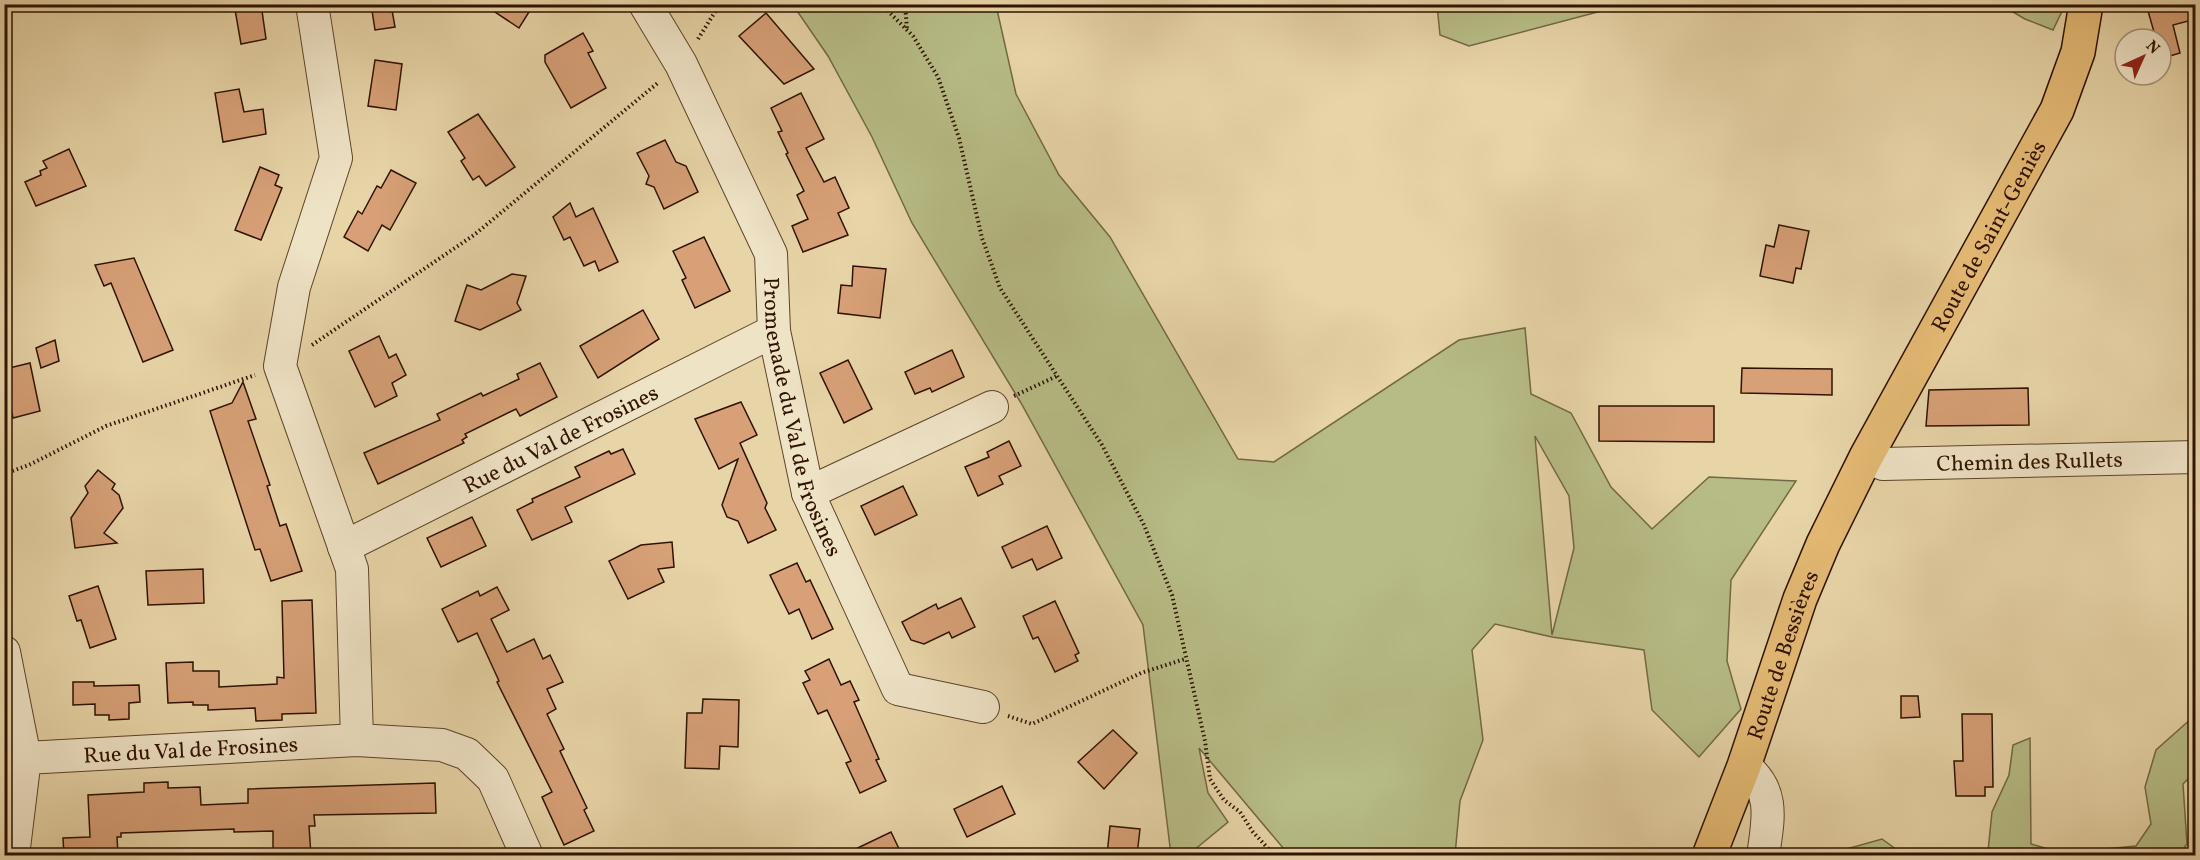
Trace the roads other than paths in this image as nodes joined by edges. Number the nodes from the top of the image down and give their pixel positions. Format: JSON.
{"nodes":[{"id":1,"x":312,"y":4,"type":"edge"},
{"id":2,"x":645,"y":4,"type":"edge"},
{"id":3,"x":2086,"y":4,"type":"edge"},
{"id":4,"x":774,"y":331,"type":"junction"},
{"id":5,"x":992,"y":407,"type":"road end"},
{"id":6,"x":1866,"y":457,"type":"junction"},
{"id":7,"x":2196,"y":457,"type":"edge"},
{"id":8,"x":808,"y":493,"type":"junction"},
{"id":9,"x":344,"y":547,"type":"junction"},
{"id":10,"x":4,"y":652,"type":"edge"},
{"id":11,"x":982,"y":707,"type":"road end"},
{"id":12,"x":357,"y":740,"type":"junction"},
{"id":13,"x":25,"y":758,"type":"junction"},
{"id":14,"x":1744,"y":766,"type":"junction"},
{"id":15,"x":13,"y":855,"type":"edge"},
{"id":16,"x":527,"y":855,"type":"edge"},
{"id":17,"x":1709,"y":855,"type":"edge"},
{"id":18,"x":1763,"y":855,"type":"edge"}],
"edges":[{"from":1,"to":9,"type":"street"},
{"from":2,"to":4,"type":"street","name":"Promenade du Val de Frosines"},
{"from":3,"to":6,"type":"main road","name":"Route de Saint-Geniès"},
{"from":4,"to":8,"type":"street","name":"Promenade du Val de Frosines"},
{"from":4,"to":9,"type":"street","name":"Rue du Val de Frosines"},
{"from":5,"to":8,"type":"street"},
{"from":6,"to":7,"type":"street","name":"Chemin des Rullets"},
{"from":6,"to":14,"type":"main road","name":"Route de Bessières"},
{"from":8,"to":11,"type":"street","name":"Promenade du Val de Frosines"},
{"from":9,"to":12,"type":"street"},
{"from":10,"to":13,"type":"street"},
{"from":12,"to":13,"type":"street","name":"Rue du Val de Frosines"},
{"from":12,"to":16,"type":"street","name":"Rue du Val de Frosines"},
{"from":13,"to":15,"type":"street"},
{"from":14,"to":17,"type":"main road","name":"Route de Bessières"},
{"from":14,"to":18,"type":"street"}]}
